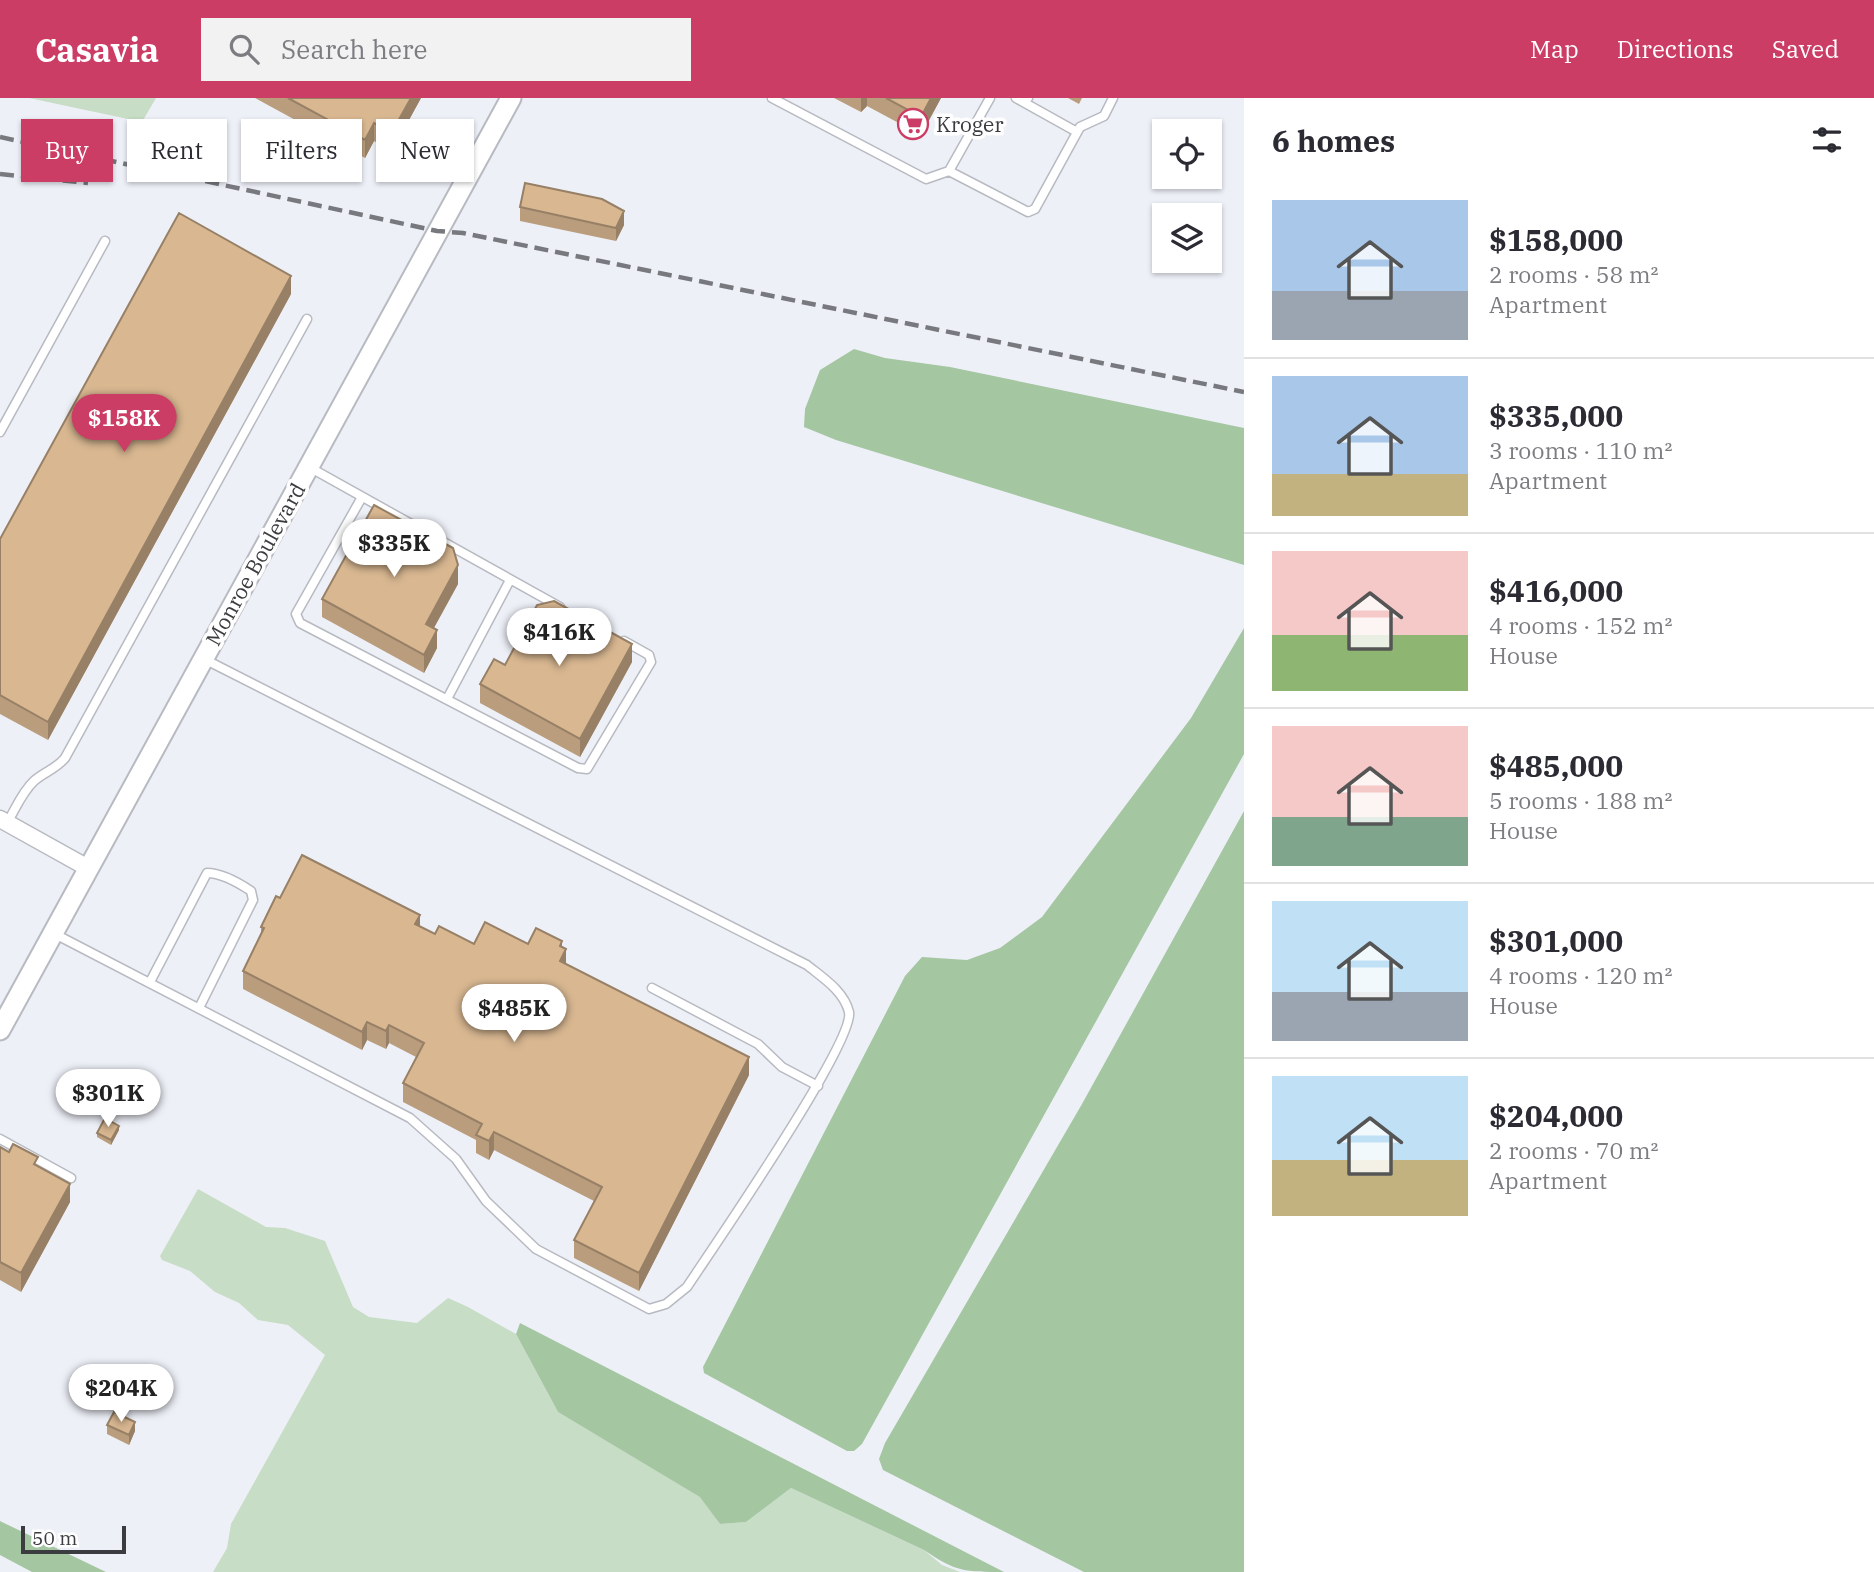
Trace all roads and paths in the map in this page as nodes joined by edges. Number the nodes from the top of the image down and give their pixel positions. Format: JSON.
{"nodes":[{"id":1,"x":511,"y":98,"type":"edge"},
{"id":2,"x":772,"y":98,"type":"edge"},
{"id":3,"x":990,"y":98,"type":"edge"},
{"id":4,"x":1016,"y":98,"type":"edge"},
{"id":5,"x":1114,"y":98,"type":"edge"},
{"id":6,"x":1027,"y":100,"type":"edge"},
{"id":7,"x":1077,"y":132,"type":"junction"},
{"id":8,"x":948,"y":170,"type":"junction"},
{"id":9,"x":106,"y":241,"type":"dead end"},
{"id":10,"x":307,"y":320,"type":"dead end"},
{"id":11,"x":0,"y":432,"type":"edge"},
{"id":12,"x":309,"y":467,"type":"junction"},
{"id":13,"x":362,"y":497,"type":"junction"},
{"id":14,"x":510,"y":580,"type":"junction"},
{"id":15,"x":568,"y":611,"type":"edge"},
{"id":16,"x":614,"y":636,"type":"edge"},
{"id":17,"x":204,"y":659,"type":"junction"},
{"id":18,"x":447,"y":699,"type":"junction"},
{"id":19,"x":2,"y":822,"type":"edge"},
{"id":20,"x":88,"y":868,"type":"junction"},
{"id":21,"x":53,"y":933,"type":"junction"},
{"id":22,"x":149,"y":982,"type":"junction"},
{"id":23,"x":652,"y":988,"type":"dead end"},
{"id":24,"x":199,"y":1008,"type":"junction"},
{"id":25,"x":0,"y":1030,"type":"edge"},
{"id":26,"x":818,"y":1086,"type":"junction"},
{"id":27,"x":0,"y":1139,"type":"edge"},
{"id":28,"x":71,"y":1178,"type":"dead end"}],
"edges":[{"from":1,"to":12,"type":"street","name":"Monroe Boulevard"},
{"from":2,"to":8,"type":"lane"},
{"from":3,"to":8,"type":"lane"},
{"from":4,"to":6,"type":"lane"},
{"from":5,"to":7,"type":"lane"},
{"from":6,"to":7,"type":"lane"},
{"from":7,"to":8,"type":"lane"},
{"from":9,"to":11,"type":"lane"},
{"from":10,"to":19,"type":"lane"},
{"from":12,"to":13,"type":"lane"},
{"from":12,"to":17,"type":"street","name":"Monroe Boulevard"},
{"from":13,"to":14,"type":"lane"},
{"from":13,"to":18,"type":"lane"},
{"from":14,"to":15,"type":"lane"},
{"from":14,"to":18,"type":"lane"},
{"from":16,"to":18,"type":"lane"},
{"from":17,"to":20,"type":"street","name":"Monroe Boulevard"},
{"from":17,"to":26,"type":"lane"},
{"from":19,"to":20,"type":"street"},
{"from":20,"to":21,"type":"street","name":"Monroe Boulevard"},
{"from":21,"to":22,"type":"lane"},
{"from":21,"to":25,"type":"street","name":"Monroe Boulevard"},
{"from":22,"to":24,"type":"lane"},
{"from":22,"to":24,"type":"lane"},
{"from":23,"to":26,"type":"lane"},
{"from":24,"to":26,"type":"lane"},
{"from":27,"to":28,"type":"lane"}]}
